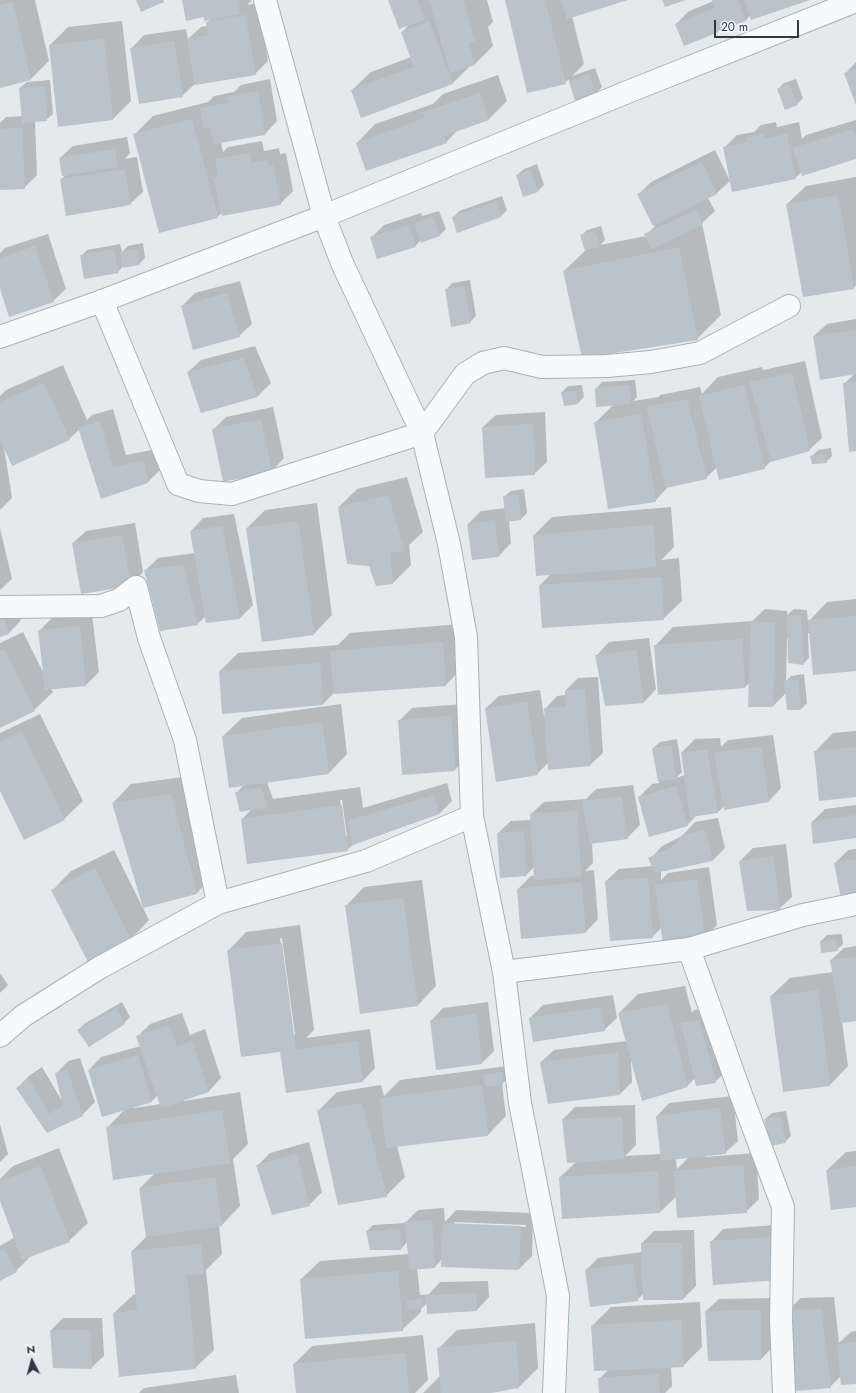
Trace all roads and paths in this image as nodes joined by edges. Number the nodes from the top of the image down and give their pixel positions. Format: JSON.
{"nodes":[{"id":1,"x":265,"y":0,"type":"edge"},
{"id":2,"x":856,"y":1,"type":"edge"},
{"id":3,"x":324,"y":216,"type":"junction"},
{"id":4,"x":102,"y":301,"type":"junction"},
{"id":5,"x":789,"y":306,"type":"dead end"},
{"id":6,"x":0,"y":337,"type":"edge"},
{"id":7,"x":422,"y":433,"type":"junction"},
{"id":8,"x":0,"y":607,"type":"edge"},
{"id":9,"x":472,"y":816,"type":"junction"},
{"id":10,"x":218,"y":903,"type":"junction"},
{"id":11,"x":856,"y":904,"type":"edge"},
{"id":12,"x":690,"y":949,"type":"junction"},
{"id":13,"x":504,"y":972,"type":"junction"},
{"id":14,"x":0,"y":1036,"type":"edge"},
{"id":15,"x":554,"y":1393,"type":"edge"},
{"id":16,"x":784,"y":1393,"type":"edge"}],
"edges":[{"from":1,"to":3,"type":"street"},
{"from":2,"to":3,"type":"street"},
{"from":3,"to":4,"type":"street"},
{"from":3,"to":7,"type":"street"},
{"from":4,"to":6,"type":"street"},
{"from":4,"to":7,"type":"street"},
{"from":5,"to":7,"type":"street"},
{"from":7,"to":9,"type":"street"},
{"from":8,"to":10,"type":"street"},
{"from":9,"to":10,"type":"street"},
{"from":9,"to":13,"type":"street"},
{"from":10,"to":14,"type":"street"},
{"from":11,"to":12,"type":"street"},
{"from":12,"to":13,"type":"street"},
{"from":12,"to":16,"type":"street"},
{"from":13,"to":15,"type":"street"}]}
